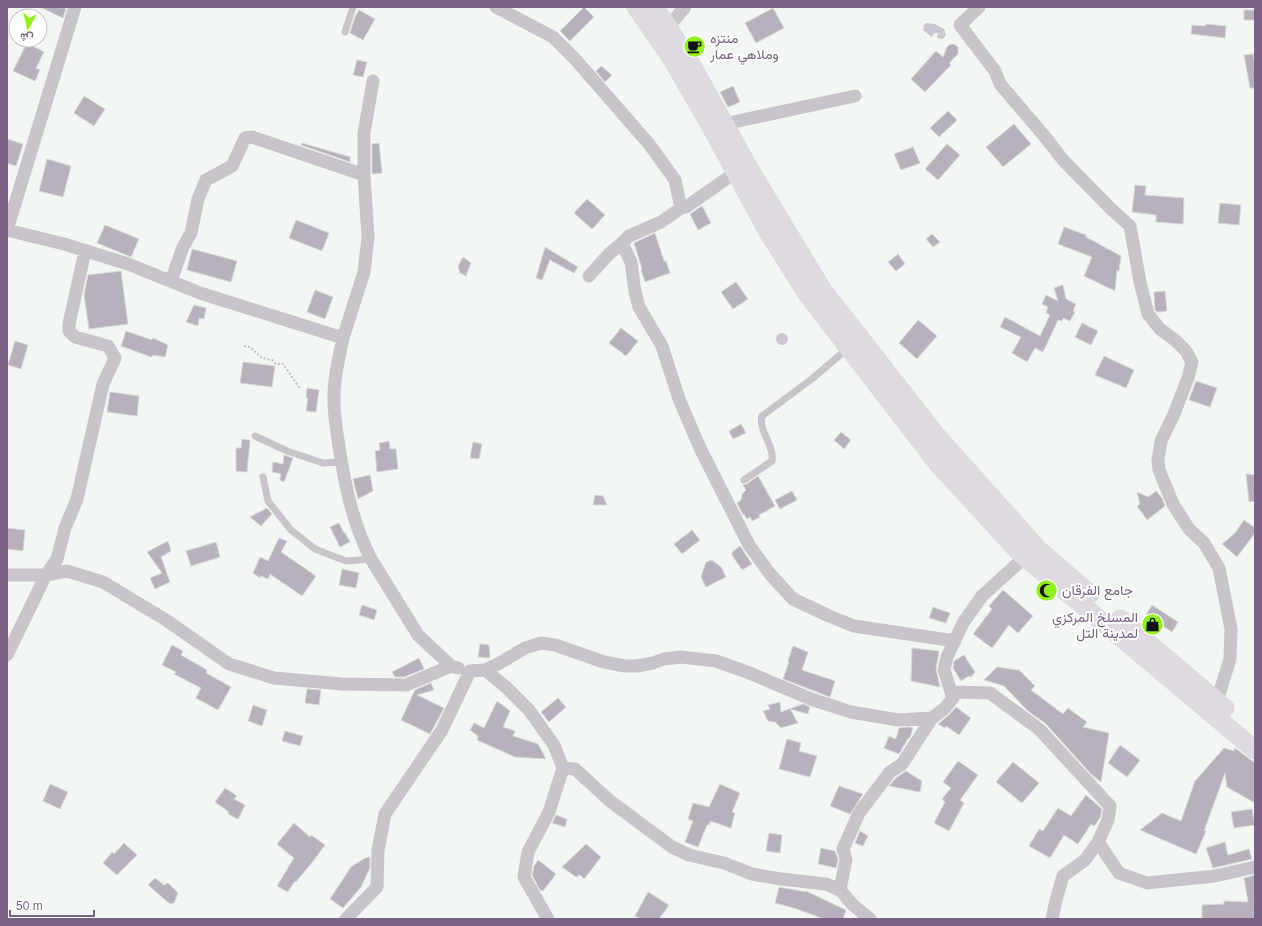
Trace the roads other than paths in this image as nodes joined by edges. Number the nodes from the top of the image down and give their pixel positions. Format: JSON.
{"nodes":[{"id":1,"x":75,"y":7,"type":"edge"},
{"id":2,"x":353,"y":7,"type":"edge"},
{"id":3,"x":496,"y":7,"type":"edge"},
{"id":4,"x":636,"y":7,"type":"edge"},
{"id":5,"x":654,"y":7,"type":"edge"},
{"id":6,"x":685,"y":7,"type":"edge"},
{"id":7,"x":979,"y":7,"type":"edge"},
{"id":8,"x":668,"y":27,"type":"junction"},
{"id":9,"x":345,"y":32,"type":"dead end"},
{"id":10,"x":373,"y":82,"type":"dead end"},
{"id":11,"x":855,"y":96,"type":"dead end"},
{"id":12,"x":724,"y":124,"type":"junction"},
{"id":13,"x":736,"y":172,"type":"junction"},
{"id":14,"x":364,"y":175,"type":"junction"},
{"id":15,"x":681,"y":208,"type":"junction"},
{"id":16,"x":622,"y":243,"type":"junction"},
{"id":17,"x":85,"y":251,"type":"junction"},
{"id":18,"x":589,"y":276,"type":"dead end"},
{"id":19,"x":171,"y":282,"type":"junction"},
{"id":20,"x":343,"y":338,"type":"junction"},
{"id":21,"x":849,"y":347,"type":"junction"},
{"id":22,"x":255,"y":436,"type":"dead end"},
{"id":23,"x":342,"y":462,"type":"junction"},
{"id":24,"x":263,"y":477,"type":"dead end"},
{"id":25,"x":744,"y":480,"type":"dead end"},
{"id":26,"x":1025,"y":557,"type":"junction"},
{"id":27,"x":371,"y":559,"type":"junction"},
{"id":28,"x":7,"y":575,"type":"edge"},
{"id":29,"x":46,"y":575,"type":"junction"},
{"id":30,"x":955,"y":641,"type":"junction"},
{"id":31,"x":7,"y":655,"type":"edge"},
{"id":32,"x":451,"y":666,"type":"junction"},
{"id":33,"x":485,"y":670,"type":"junction"},
{"id":34,"x":470,"y":671,"type":"junction"},
{"id":35,"x":952,"y":692,"type":"junction"},
{"id":36,"x":1216,"y":701,"type":"junction"},
{"id":37,"x":932,"y":718,"type":"junction"},
{"id":38,"x":1255,"y":733,"type":"edge"},
{"id":39,"x":1255,"y":750,"type":"edge"},
{"id":40,"x":563,"y":768,"type":"junction"},
{"id":41,"x":1098,"y":842,"type":"junction"},
{"id":42,"x":1255,"y":867,"type":"edge"},
{"id":43,"x":840,"y":890,"type":"junction"},
{"id":44,"x":346,"y":919,"type":"edge"},
{"id":45,"x":548,"y":919,"type":"edge"},
{"id":46,"x":870,"y":919,"type":"edge"},
{"id":47,"x":1052,"y":919,"type":"edge"}],
"edges":[{"from":1,"to":17,"type":"street"},
{"from":2,"to":9,"type":"lane"},
{"from":3,"to":15,"type":"street"},
{"from":4,"to":13,"type":"main road"},
{"from":5,"to":8,"type":"main road"},
{"from":6,"to":8,"type":"street"},
{"from":7,"to":36,"type":"street"},
{"from":8,"to":12,"type":"main road"},
{"from":10,"to":14,"type":"street"},
{"from":11,"to":12,"type":"street"},
{"from":12,"to":36,"type":"main road"},
{"from":13,"to":15,"type":"street"},
{"from":13,"to":21,"type":"main road"},
{"from":14,"to":19,"type":"street"},
{"from":14,"to":20,"type":"street"},
{"from":15,"to":16,"type":"street"},
{"from":16,"to":18,"type":"street"},
{"from":16,"to":30,"type":"street"},
{"from":17,"to":19,"type":"street"},
{"from":17,"to":29,"type":"street"},
{"from":19,"to":20,"type":"street"},
{"from":20,"to":23,"type":"street"},
{"from":21,"to":25,"type":"lane"},
{"from":21,"to":26,"type":"main road"},
{"from":22,"to":23,"type":"lane"},
{"from":23,"to":27,"type":"street"},
{"from":24,"to":27,"type":"lane"},
{"from":26,"to":30,"type":"street"},
{"from":26,"to":39,"type":"main road"},
{"from":27,"to":32,"type":"street"},
{"from":28,"to":29,"type":"street"},
{"from":29,"to":31,"type":"street"},
{"from":29,"to":32,"type":"street"},
{"from":30,"to":35,"type":"street"},
{"from":32,"to":34,"type":"street"},
{"from":33,"to":34,"type":"street"},
{"from":33,"to":37,"type":"street"},
{"from":33,"to":40,"type":"street"},
{"from":34,"to":44,"type":"street"},
{"from":35,"to":37,"type":"street"},
{"from":35,"to":41,"type":"street"},
{"from":36,"to":38,"type":"main road"},
{"from":37,"to":43,"type":"street"},
{"from":40,"to":43,"type":"street"},
{"from":40,"to":45,"type":"street"},
{"from":41,"to":42,"type":"street"},
{"from":41,"to":47,"type":"street"},
{"from":43,"to":46,"type":"street"}]}
